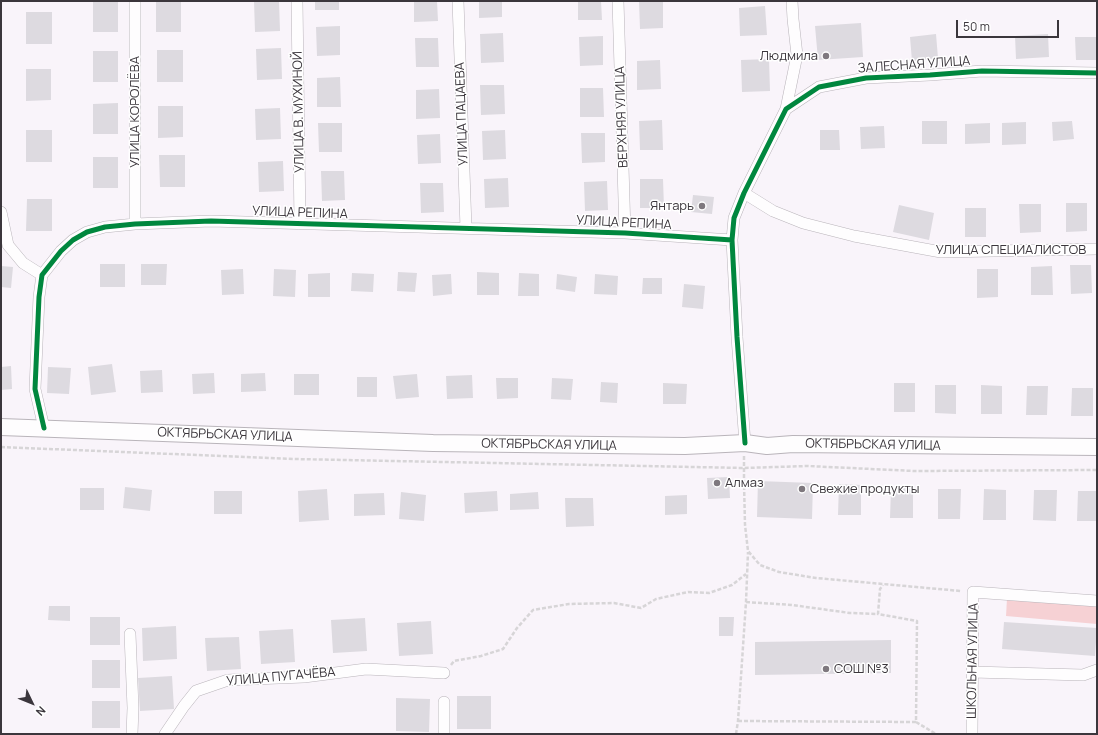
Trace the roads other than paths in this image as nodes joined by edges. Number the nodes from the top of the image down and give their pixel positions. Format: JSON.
{"nodes":[{"id":1,"x":135,"y":1,"type":"edge"},
{"id":2,"x":297,"y":1,"type":"edge"},
{"id":3,"x":458,"y":1,"type":"edge"},
{"id":4,"x":618,"y":1,"type":"edge"},
{"id":5,"x":792,"y":1,"type":"edge"},
{"id":6,"x":1097,"y":73,"type":"edge"},
{"id":7,"x":786,"y":108,"type":"junction"},
{"id":8,"x":744,"y":193,"type":"junction"},
{"id":9,"x":1,"y":212,"type":"edge"},
{"id":10,"x":135,"y":224,"type":"junction"},
{"id":11,"x":300,"y":224,"type":"junction"},
{"id":12,"x":466,"y":228,"type":"junction"},
{"id":13,"x":625,"y":233,"type":"junction"},
{"id":14,"x":732,"y":240,"type":"junction"},
{"id":15,"x":1097,"y":249,"type":"edge"},
{"id":16,"x":42,"y":275,"type":"junction"},
{"id":17,"x":1,"y":427,"type":"edge"},
{"id":18,"x":44,"y":428,"type":"junction"},
{"id":19,"x":745,"y":443,"type":"junction"},
{"id":20,"x":1097,"y":447,"type":"edge"},
{"id":21,"x":1097,"y":601,"type":"edge"},
{"id":22,"x":130,"y":634,"type":"dead end"},
{"id":23,"x":1097,"y":670,"type":"edge"},
{"id":24,"x":972,"y":672,"type":"junction"},
{"id":25,"x":444,"y":673,"type":"road end"},
{"id":26,"x":444,"y":702,"type":"dead end"},
{"id":27,"x":132,"y":734,"type":"edge"},
{"id":28,"x":165,"y":734,"type":"edge"},
{"id":29,"x":444,"y":734,"type":"edge"},
{"id":30,"x":972,"y":734,"type":"edge"}],
"edges":[{"from":1,"to":10,"type":"street","name":"УЛИЦА КОРОЛЁВА"},
{"from":2,"to":11,"type":"street","name":"УЛИЦА В. МУХИНОЙ"},
{"from":3,"to":12,"type":"street","name":"УЛИЦА ПАЦАЕВА"},
{"from":4,"to":13,"type":"street","name":"ВЕРХНЯЯ УЛИЦА"},
{"from":5,"to":7,"type":"street"},
{"from":6,"to":7,"type":"street","name":"ЗАЛЕСНАЯ УЛИЦА"},
{"from":7,"to":8,"type":"street"},
{"from":8,"to":14,"type":"street"},
{"from":8,"to":15,"type":"street","name":"УЛИЦА СПЕЦИАЛИСТОВ"},
{"from":9,"to":16,"type":"street"},
{"from":10,"to":11,"type":"street","name":"УЛИЦА РЕПИНА"},
{"from":10,"to":16,"type":"street","name":"УЛИЦА РЕПИНА"},
{"from":11,"to":12,"type":"street","name":"УЛИЦА РЕПИНА"},
{"from":12,"to":13,"type":"street","name":"УЛИЦА РЕПИНА"},
{"from":13,"to":14,"type":"street","name":"УЛИЦА РЕПИНА"},
{"from":14,"to":19,"type":"street"},
{"from":16,"to":18,"type":"street"},
{"from":17,"to":18,"type":"main road","name":"ОКТЯБРЬСКАЯ УЛИЦА"},
{"from":18,"to":19,"type":"main road","name":"ОКТЯБРЬСКАЯ УЛИЦА"},
{"from":19,"to":20,"type":"main road","name":"ОКТЯБРЬСКАЯ УЛИЦА"},
{"from":21,"to":24,"type":"street","name":"ШКОЛЬНАЯ УЛИЦА"},
{"from":22,"to":27,"type":"street"},
{"from":23,"to":24,"type":"street"},
{"from":24,"to":30,"type":"street","name":"ШКОЛЬНАЯ УЛИЦА"},
{"from":25,"to":28,"type":"street","name":"УЛИЦА ПУГАЧЁВА"},
{"from":26,"to":29,"type":"street"}]}
